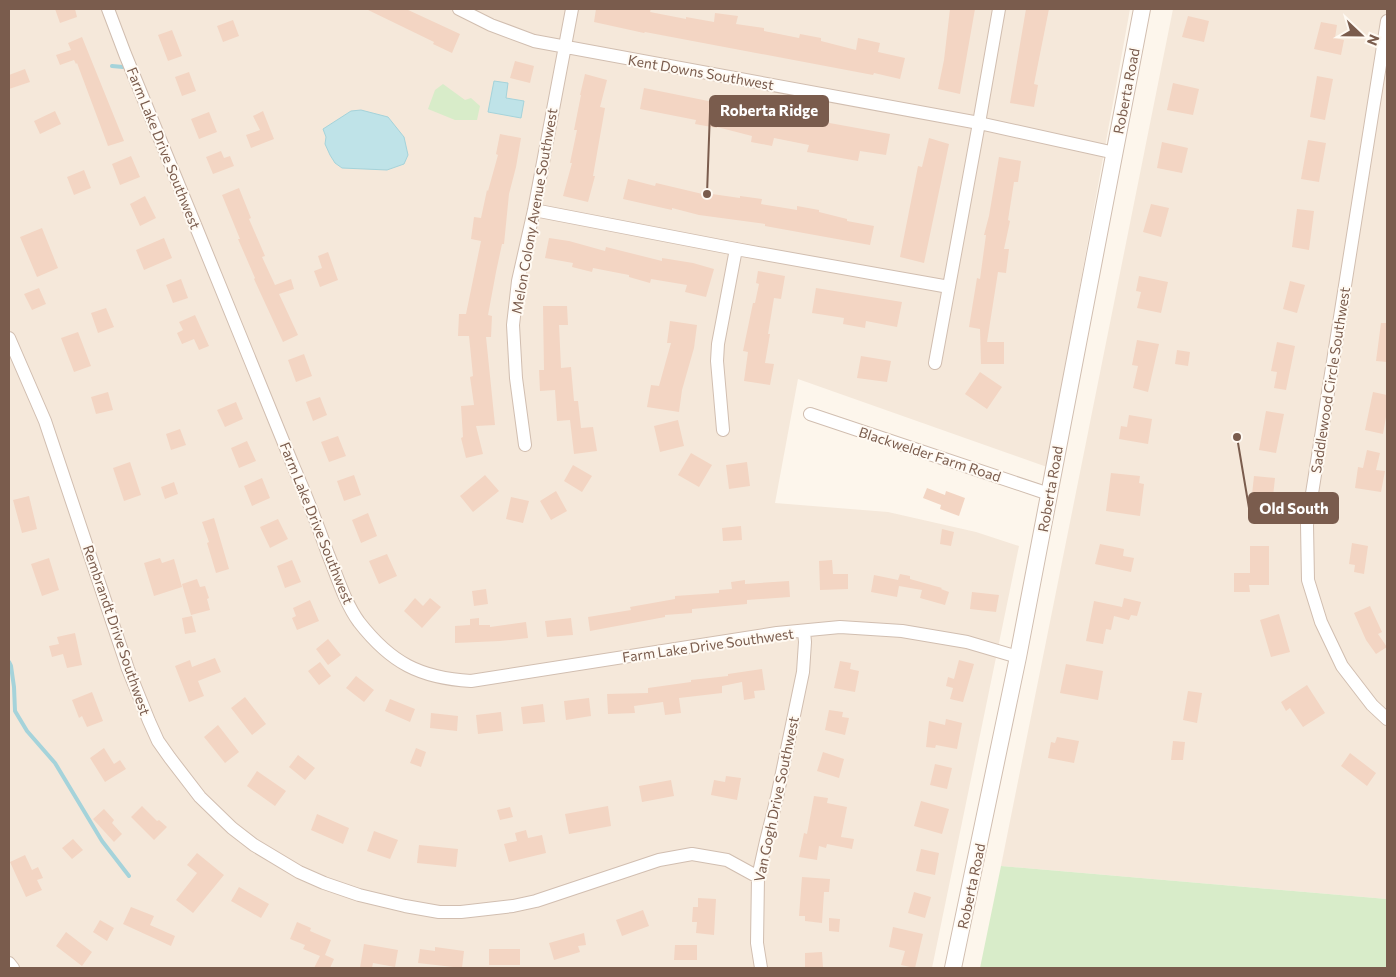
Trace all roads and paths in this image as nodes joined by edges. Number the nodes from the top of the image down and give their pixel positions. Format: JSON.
{"nodes":[{"id":1,"x":108,"y":9,"type":"edge"},
{"id":2,"x":459,"y":9,"type":"edge"},
{"id":3,"x":572,"y":9,"type":"edge"},
{"id":4,"x":998,"y":9,"type":"edge"},
{"id":5,"x":1142,"y":9,"type":"edge"},
{"id":6,"x":1387,"y":21,"type":"edge"},
{"id":7,"x":564,"y":47,"type":"junction"},
{"id":8,"x":979,"y":123,"type":"junction"},
{"id":9,"x":1115,"y":153,"type":"junction"},
{"id":10,"x":534,"y":210,"type":"junction"},
{"id":11,"x":736,"y":248,"type":"junction"},
{"id":12,"x":949,"y":287,"type":"junction"},
{"id":13,"x":9,"y":338,"type":"edge"},
{"id":14,"x":935,"y":363,"type":"dead end"},
{"id":15,"x":810,"y":414,"type":"dead end"},
{"id":16,"x":723,"y":430,"type":"dead end"},
{"id":17,"x":525,"y":445,"type":"dead end"},
{"id":18,"x":1050,"y":494,"type":"junction"},
{"id":19,"x":804,"y":631,"type":"junction"},
{"id":20,"x":1018,"y":657,"type":"junction"},
{"id":21,"x":1387,"y":719,"type":"edge"},
{"id":22,"x":758,"y":877,"type":"junction"},
{"id":23,"x":9,"y":963,"type":"edge"},
{"id":24,"x":13,"y":968,"type":"edge"},
{"id":25,"x":761,"y":968,"type":"edge"},
{"id":26,"x":953,"y":968,"type":"edge"}],
"edges":[{"from":1,"to":19,"type":"street","name":"Farm Lake Drive Southwest"},
{"from":2,"to":7,"type":"street","name":"Kent Downs Southwest"},
{"from":3,"to":7,"type":"street","name":"Melon Colony Avenue Southwest"},
{"from":4,"to":8,"type":"street"},
{"from":5,"to":9,"type":"street","name":"Roberta Road"},
{"from":6,"to":21,"type":"street","name":"Saddlewood Circle Southwest"},
{"from":7,"to":8,"type":"street","name":"Kent Downs Southwest"},
{"from":7,"to":10,"type":"street","name":"Melon Colony Avenue Southwest"},
{"from":8,"to":9,"type":"street","name":"Kent Downs Southwest"},
{"from":8,"to":12,"type":"street"},
{"from":9,"to":18,"type":"street","name":"Roberta Road"},
{"from":10,"to":11,"type":"street"},
{"from":10,"to":17,"type":"street","name":"Melon Colony Avenue Southwest"},
{"from":11,"to":12,"type":"street"},
{"from":11,"to":16,"type":"street"},
{"from":12,"to":14,"type":"street"},
{"from":13,"to":22,"type":"street","name":"Rembrandt Drive Southwest"},
{"from":15,"to":18,"type":"street","name":"Blackwelder Farm Road"},
{"from":18,"to":20,"type":"street","name":"Roberta Road"},
{"from":19,"to":20,"type":"street","name":"Farm Lake Drive Southwest"},
{"from":19,"to":22,"type":"street","name":"Van Gogh Drive Southwest"},
{"from":20,"to":26,"type":"street","name":"Roberta Road"},
{"from":22,"to":25,"type":"street","name":"Van Gogh Drive Southwest"},
{"from":23,"to":24,"type":"street"}]}
